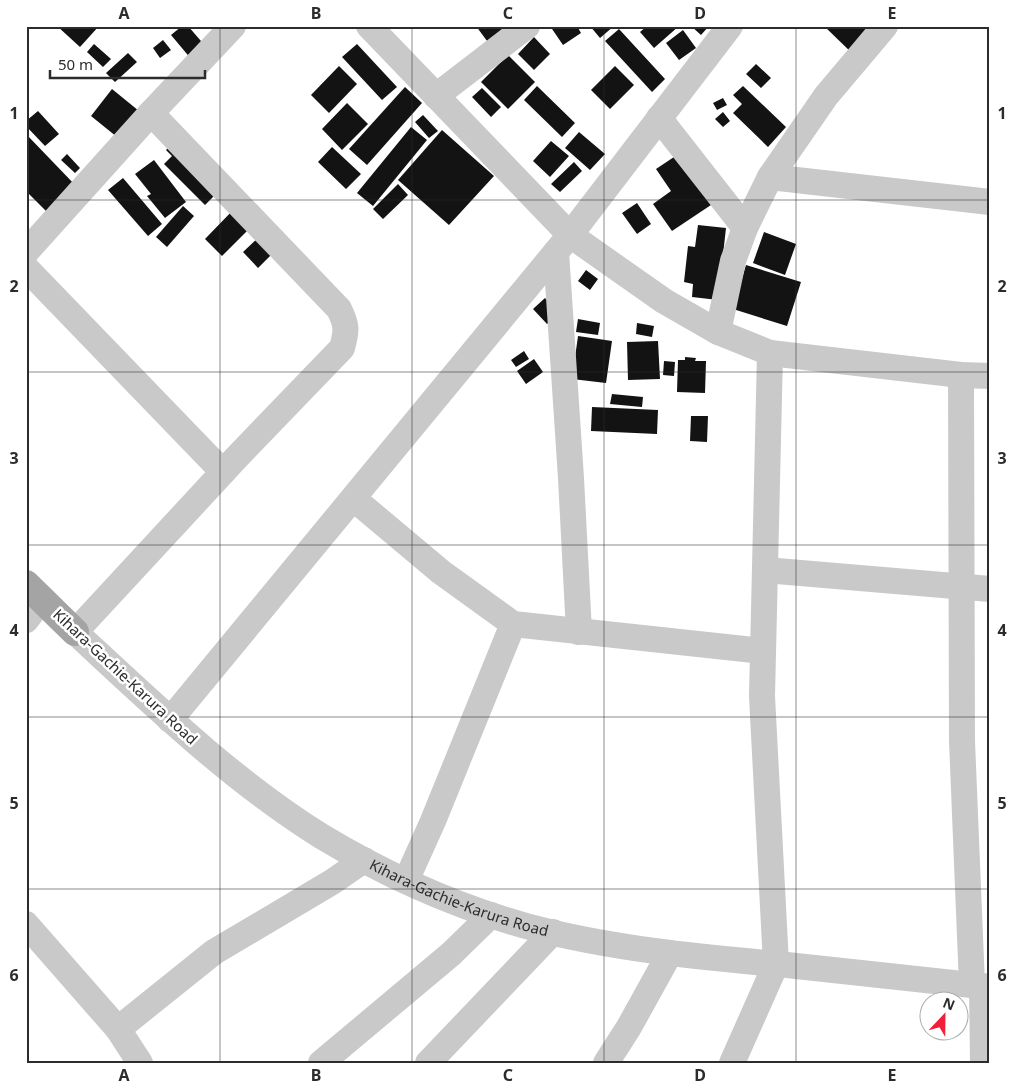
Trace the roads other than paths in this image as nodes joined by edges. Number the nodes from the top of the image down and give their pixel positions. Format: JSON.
{"nodes":[{"id":1,"x":233,"y":26,"type":"edge"},
{"id":2,"x":369,"y":26,"type":"edge"},
{"id":3,"x":527,"y":26,"type":"edge"},
{"id":4,"x":730,"y":26,"type":"edge"},
{"id":5,"x":885,"y":26,"type":"edge"},
{"id":6,"x":436,"y":96,"type":"junction"},
{"id":7,"x":151,"y":113,"type":"junction"},
{"id":8,"x":659,"y":118,"type":"junction"},
{"id":9,"x":770,"y":177,"type":"junction"},
{"id":10,"x":990,"y":202,"type":"edge"},
{"id":11,"x":745,"y":228,"type":"junction"},
{"id":12,"x":563,"y":244,"type":"junction"},
{"id":13,"x":26,"y":252,"type":"edge"},
{"id":14,"x":26,"y":268,"type":"edge"},
{"id":15,"x":718,"y":332,"type":"junction"},
{"id":16,"x":770,"y":353,"type":"junction"},
{"id":17,"x":961,"y":375,"type":"junction"},
{"id":18,"x":990,"y":376,"type":"edge"},
{"id":19,"x":223,"y":472,"type":"junction"},
{"id":20,"x":354,"y":499,"type":"junction"},
{"id":21,"x":765,"y":570,"type":"junction"},
{"id":22,"x":962,"y":587,"type":"junction"},
{"id":23,"x":990,"y":589,"type":"edge"},
{"id":24,"x":31,"y":601,"type":"edge"},
{"id":25,"x":514,"y":624,"type":"junction"},
{"id":26,"x":75,"y":632,"type":"junction"},
{"id":27,"x":578,"y":632,"type":"junction"},
{"id":28,"x":763,"y":651,"type":"junction"},
{"id":29,"x":170,"y":720,"type":"junction"},
{"id":30,"x":364,"y":860,"type":"junction"},
{"id":31,"x":406,"y":881,"type":"junction"},
{"id":32,"x":491,"y":915,"type":"junction"},
{"id":33,"x":26,"y":924,"type":"edge"},
{"id":34,"x":553,"y":932,"type":"junction"},
{"id":35,"x":670,"y":953,"type":"junction"},
{"id":36,"x":776,"y":964,"type":"junction"},
{"id":37,"x":981,"y":986,"type":"edge"},
{"id":38,"x":118,"y":1029,"type":"junction"},
{"id":39,"x":139,"y":1062,"type":"edge"},
{"id":40,"x":321,"y":1063,"type":"edge"},
{"id":41,"x":428,"y":1063,"type":"edge"},
{"id":42,"x":606,"y":1063,"type":"edge"},
{"id":43,"x":732,"y":1063,"type":"edge"},
{"id":44,"x":983,"y":1063,"type":"edge"}],
"edges":[{"from":1,"to":7,"type":"street"},
{"from":2,"to":6,"type":"street"},
{"from":3,"to":6,"type":"street"},
{"from":4,"to":8,"type":"street"},
{"from":5,"to":9,"type":"street"},
{"from":6,"to":12,"type":"street"},
{"from":7,"to":13,"type":"street"},
{"from":7,"to":19,"type":"street"},
{"from":8,"to":11,"type":"street"},
{"from":8,"to":12,"type":"street"},
{"from":9,"to":10,"type":"street"},
{"from":9,"to":11,"type":"street"},
{"from":11,"to":15,"type":"street"},
{"from":12,"to":15,"type":"street"},
{"from":12,"to":20,"type":"street"},
{"from":12,"to":27,"type":"street"},
{"from":14,"to":19,"type":"street"},
{"from":15,"to":16,"type":"street"},
{"from":16,"to":17,"type":"street"},
{"from":16,"to":21,"type":"street"},
{"from":17,"to":18,"type":"street"},
{"from":17,"to":22,"type":"street"},
{"from":19,"to":26,"type":"street"},
{"from":20,"to":25,"type":"street"},
{"from":20,"to":29,"type":"street"},
{"from":21,"to":22,"type":"street"},
{"from":21,"to":28,"type":"street"},
{"from":22,"to":23,"type":"street"},
{"from":22,"to":37,"type":"street"},
{"from":24,"to":26,"type":"main road","name":"Kihara-Gachie-Karura Road"},
{"from":25,"to":27,"type":"street"},
{"from":25,"to":31,"type":"street"},
{"from":26,"to":29,"type":"street","name":"Kihara-Gachie-Karura Road"},
{"from":27,"to":28,"type":"street"},
{"from":28,"to":36,"type":"street"},
{"from":29,"to":30,"type":"street","name":"Kihara-Gachie-Karura Road"},
{"from":30,"to":31,"type":"street","name":"Kihara-Gachie-Karura Road"},
{"from":30,"to":38,"type":"street"},
{"from":31,"to":32,"type":"street","name":"Kihara-Gachie-Karura Road"},
{"from":32,"to":34,"type":"street","name":"Kihara-Gachie-Karura Road"},
{"from":32,"to":40,"type":"street"},
{"from":33,"to":38,"type":"street"},
{"from":34,"to":35,"type":"street","name":"Kihara-Gachie-Karura Road"},
{"from":34,"to":41,"type":"street"},
{"from":35,"to":36,"type":"street","name":"Kihara-Gachie-Karura Road"},
{"from":35,"to":42,"type":"street"},
{"from":36,"to":37,"type":"street","name":"Kihara-Gachie-Karura Road"},
{"from":36,"to":43,"type":"street"},
{"from":37,"to":44,"type":"street"},
{"from":38,"to":39,"type":"street"}]}
